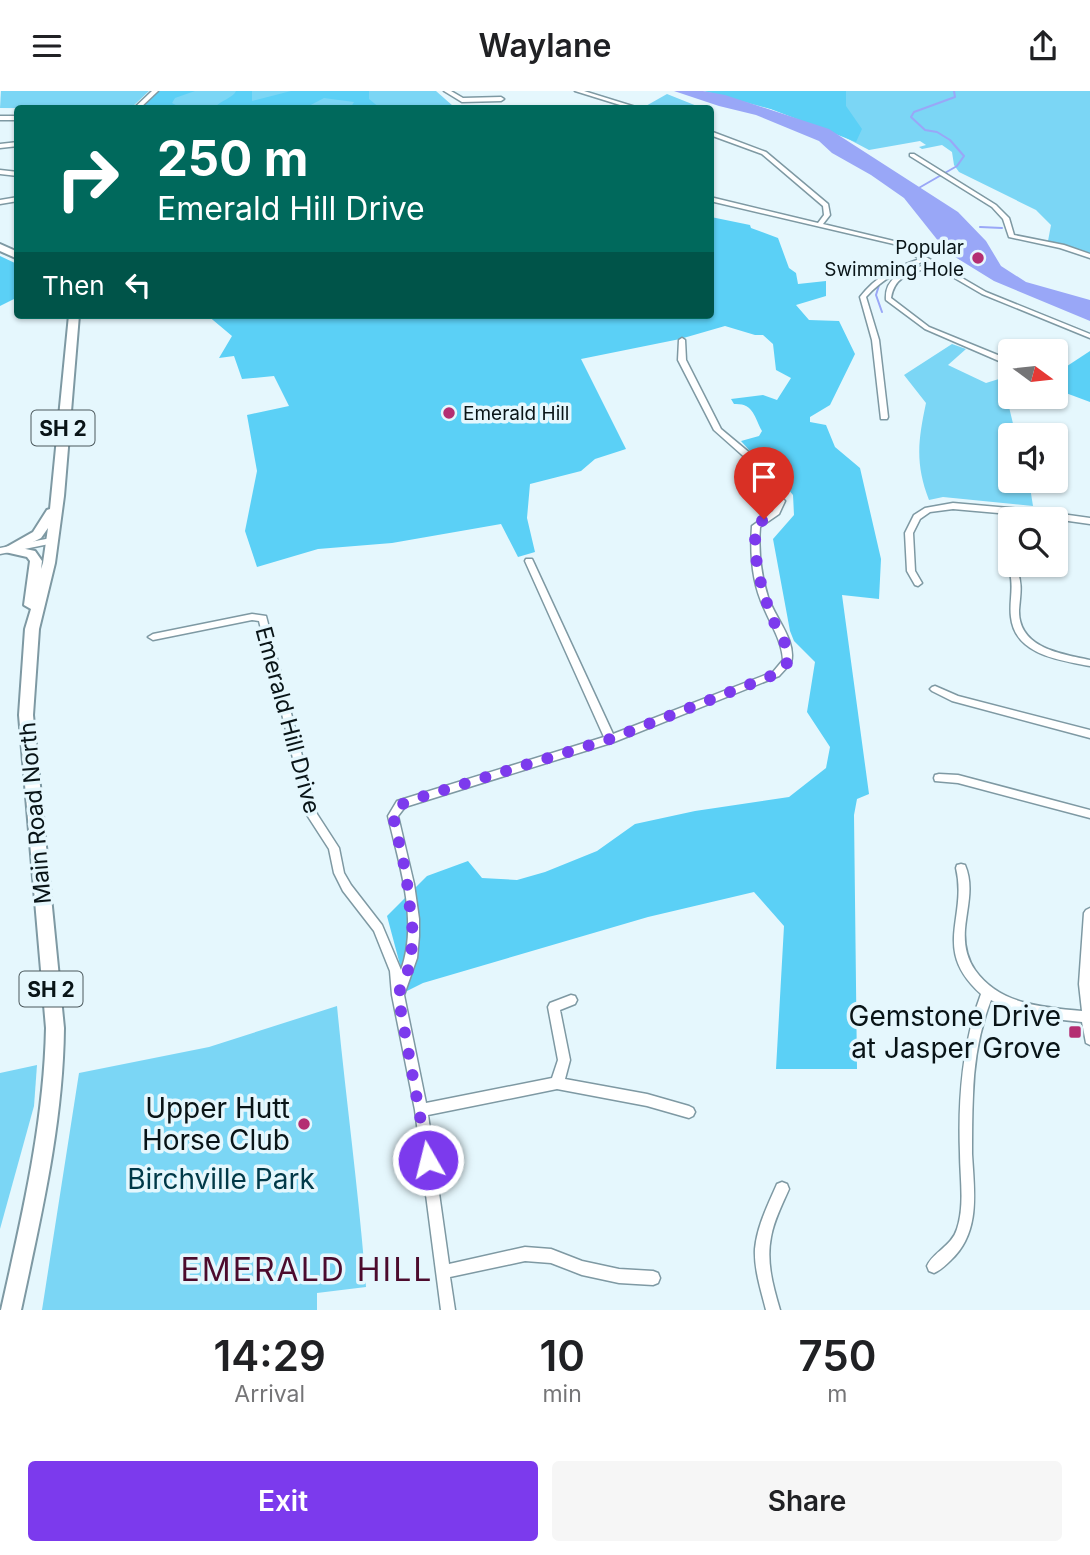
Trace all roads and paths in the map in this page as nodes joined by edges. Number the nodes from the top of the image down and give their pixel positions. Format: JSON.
{"nodes":[{"id":1,"x":155,"y":91,"type":"edge"},
{"id":2,"x":447,"y":91,"type":"edge"},
{"id":3,"x":578,"y":91,"type":"edge"},
{"id":4,"x":501,"y":99,"type":"dead end"},
{"id":5,"x":139,"y":105,"type":"edge"},
{"id":6,"x":626,"y":105,"type":"edge"},
{"id":7,"x":714,"y":134,"type":"edge"},
{"id":8,"x":912,"y":155,"type":"dead end"},
{"id":9,"x":14,"y":200,"type":"edge"},
{"id":10,"x":714,"y":200,"type":"edge"},
{"id":11,"x":0,"y":201,"type":"edge"},
{"id":12,"x":820,"y":224,"type":"junction"},
{"id":13,"x":1090,"y":255,"type":"edge"},
{"id":14,"x":925,"y":259,"type":"junction"},
{"id":15,"x":934,"y":264,"type":"junction"},
{"id":16,"x":74,"y":319,"type":"edge"},
{"id":17,"x":1090,"y":336,"type":"edge"},
{"id":18,"x":682,"y":340,"type":"dead end"},
{"id":19,"x":998,"y":357,"type":"edge"},
{"id":20,"x":884,"y":417,"type":"dead end"},
{"id":21,"x":55,"y":507,"type":"junction"},
{"id":22,"x":1090,"y":521,"type":"edge"},
{"id":23,"x":51,"y":541,"type":"junction"},
{"id":24,"x":5,"y":550,"type":"edge"},
{"id":25,"x":528,"y":561,"type":"dead end"},
{"id":26,"x":1015,"y":577,"type":"edge"},
{"id":27,"x":918,"y":583,"type":"dead end"},
{"id":28,"x":32,"y":629,"type":"junction"},
{"id":29,"x":153,"y":637,"type":"dead end"},
{"id":30,"x":1090,"y":663,"type":"edge"},
{"id":31,"x":935,"y":689,"type":"dead end"},
{"id":32,"x":1090,"y":734,"type":"edge"},
{"id":33,"x":610,"y":739,"type":"junction"},
{"id":34,"x":939,"y":778,"type":"dead end"},
{"id":35,"x":1090,"y":814,"type":"edge"},
{"id":36,"x":961,"y":868,"type":"dead end"},
{"id":37,"x":1090,"y":913,"type":"edge"},
{"id":38,"x":987,"y":994,"type":"junction"},
{"id":39,"x":398,"y":995,"type":"junction"},
{"id":40,"x":570,"y":1000,"type":"dead end"},
{"id":41,"x":1086,"y":1017,"type":"junction"},
{"id":42,"x":1090,"y":1039,"type":"edge"},
{"id":43,"x":557,"y":1083,"type":"junction"},
{"id":44,"x":421,"y":1109,"type":"junction"},
{"id":45,"x":689,"y":1112,"type":"dead end"},
{"id":46,"x":782,"y":1189,"type":"dead end"},
{"id":47,"x":934,"y":1266,"type":"dead end"},
{"id":48,"x":443,"y":1272,"type":"junction"},
{"id":49,"x":653,"y":1278,"type":"dead end"},
{"id":50,"x":12,"y":1310,"type":"edge"},
{"id":51,"x":448,"y":1310,"type":"edge"},
{"id":52,"x":774,"y":1310,"type":"edge"}],
"edges":[{"from":1,"to":5,"type":"street"},
{"from":2,"to":4,"type":"street"},
{"from":3,"to":6,"type":"street"},
{"from":7,"to":12,"type":"street"},
{"from":8,"to":13,"type":"street"},
{"from":9,"to":11,"type":"street"},
{"from":10,"to":12,"type":"street"},
{"from":12,"to":14,"type":"street"},
{"from":14,"to":15,"type":"street"},
{"from":14,"to":20,"type":"street"},
{"from":15,"to":17,"type":"street"},
{"from":15,"to":19,"type":"street"},
{"from":16,"to":21,"type":"highway","name":"Main Road North","number":"SH 2"},
{"from":18,"to":33,"type":"street"},
{"from":21,"to":23,"type":"highway","name":"Main Road North","number":"SH 2"},
{"from":21,"to":24,"type":"highway"},
{"from":22,"to":27,"type":"street"},
{"from":23,"to":24,"type":"street"},
{"from":23,"to":28,"type":"highway","name":"Main Road North","number":"SH 2"},
{"from":24,"to":28,"type":"highway"},
{"from":25,"to":33,"type":"street"},
{"from":26,"to":30,"type":"street"},
{"from":28,"to":50,"type":"highway","name":"Main Road North","number":"SH 2"},
{"from":29,"to":39,"type":"street","name":"Emerald Hill Drive"},
{"from":31,"to":32,"type":"street"},
{"from":33,"to":39,"type":"street"},
{"from":34,"to":35,"type":"street"},
{"from":36,"to":38,"type":"street"},
{"from":37,"to":41,"type":"street"},
{"from":38,"to":41,"type":"street"},
{"from":38,"to":47,"type":"street"},
{"from":39,"to":44,"type":"street","name":"Emerald Hill Drive"},
{"from":40,"to":43,"type":"street"},
{"from":41,"to":42,"type":"street"},
{"from":43,"to":44,"type":"street"},
{"from":43,"to":45,"type":"street"},
{"from":44,"to":48,"type":"street","name":"Emerald Hill Drive"},
{"from":46,"to":52,"type":"street"},
{"from":48,"to":49,"type":"street"},
{"from":48,"to":51,"type":"street","name":"Emerald Hill Drive"}]}
